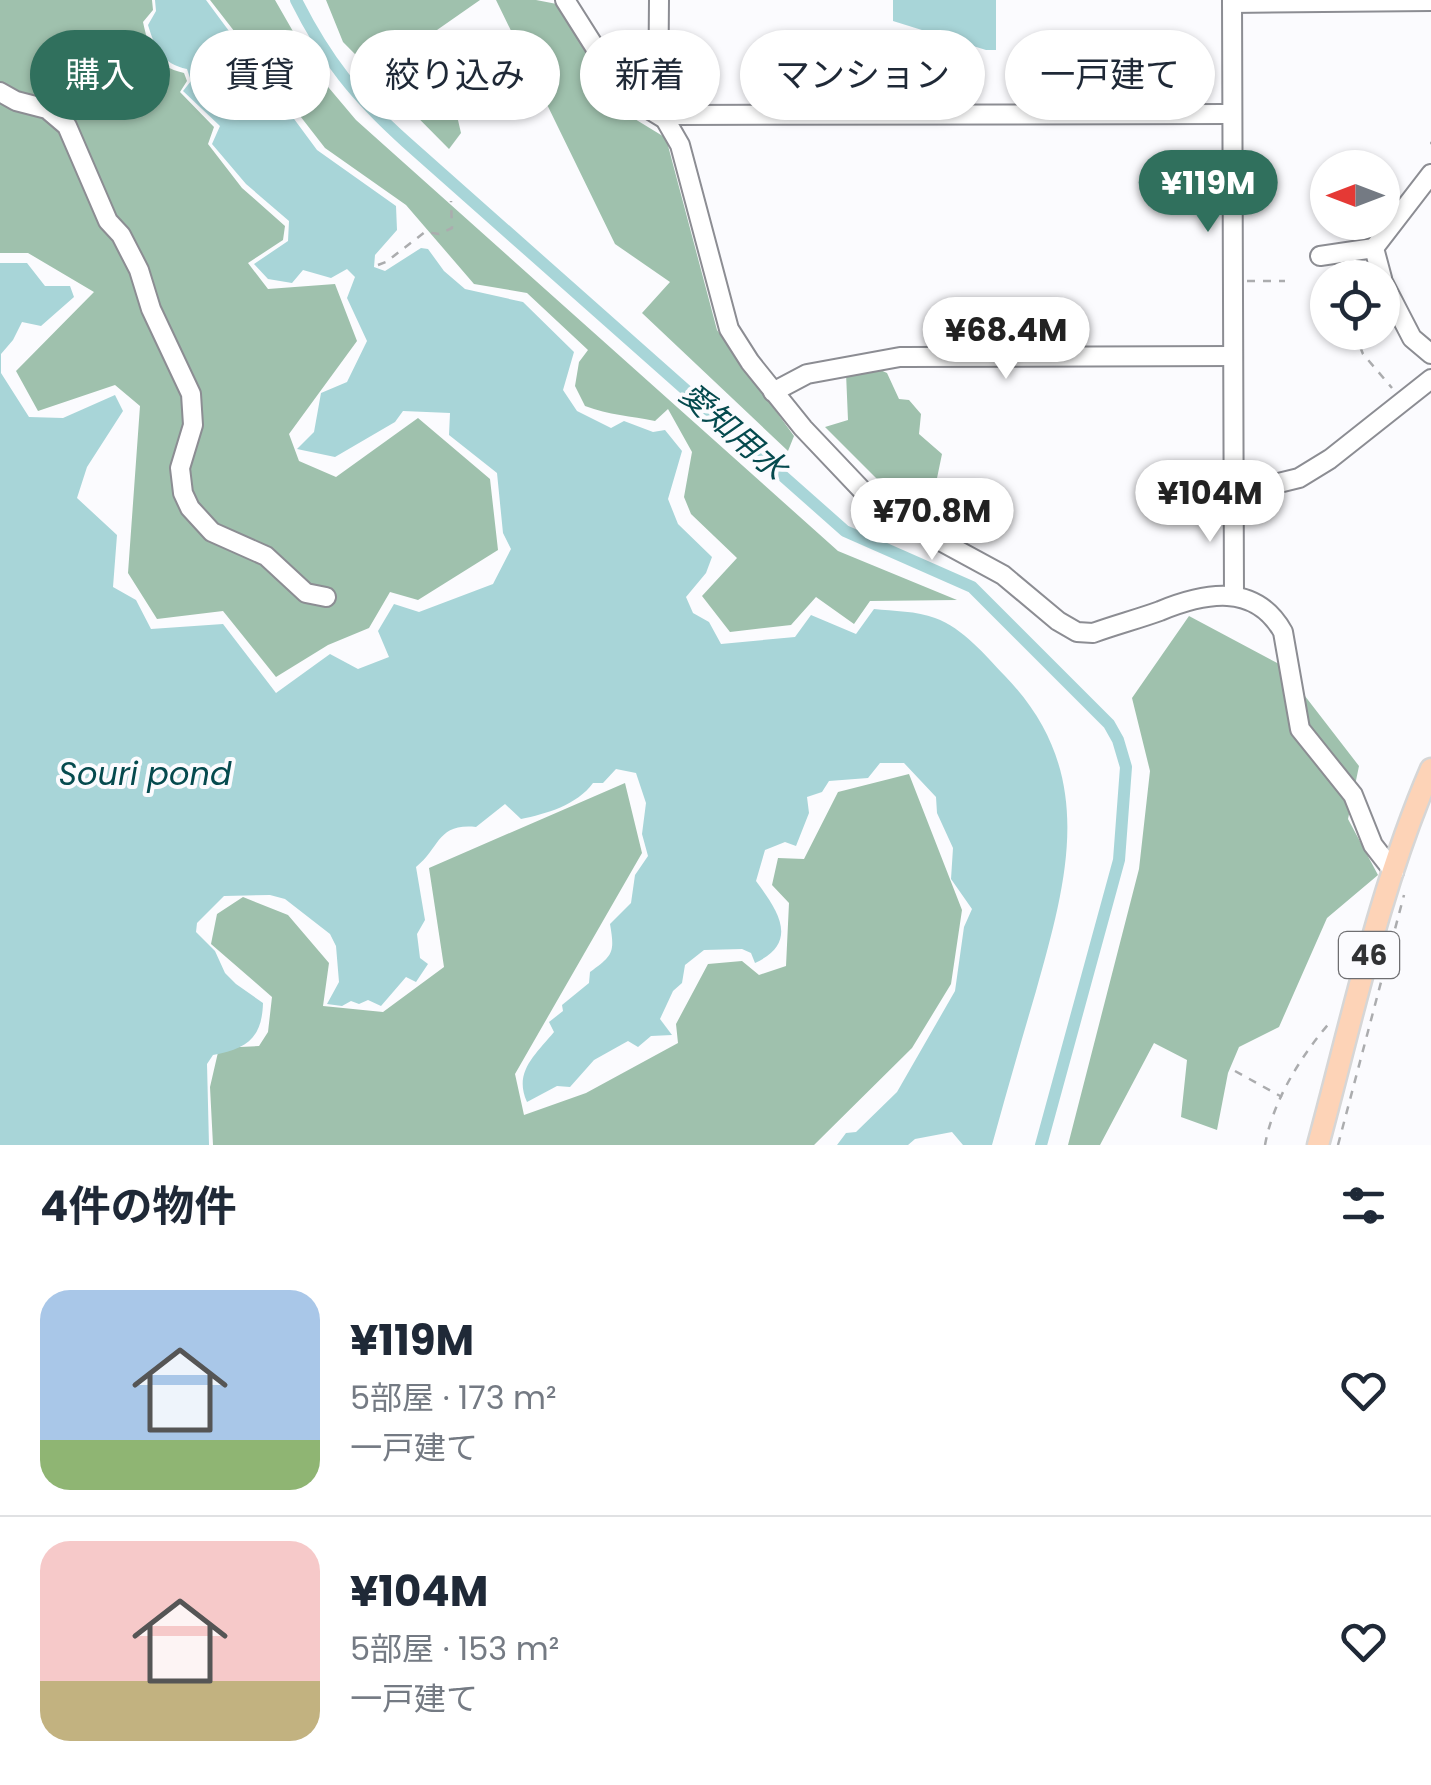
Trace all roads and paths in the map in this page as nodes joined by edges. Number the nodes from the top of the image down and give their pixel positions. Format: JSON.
{"nodes":[{"id":1,"x":564,"y":0,"type":"edge"},
{"id":2,"x":659,"y":0,"type":"edge"},
{"id":3,"x":1232,"y":1,"type":"edge"},
{"id":4,"x":1431,"y":1,"type":"edge"},
{"id":5,"x":583,"y":30,"type":"edge"},
{"id":6,"x":660,"y":30,"type":"edge"},
{"id":7,"x":0,"y":92,"type":"edge"},
{"id":8,"x":1231,"y":114,"type":"junction"},
{"id":9,"x":720,"y":115,"type":"edge"},
{"id":10,"x":664,"y":120,"type":"edge"},
{"id":11,"x":1431,"y":174,"type":"edge"},
{"id":12,"x":451,"y":202,"type":"dead end"},
{"id":13,"x":1374,"y":248,"type":"junction"},
{"id":14,"x":1320,"y":256,"type":"dead end"},
{"id":15,"x":1377,"y":260,"type":"edge"},
{"id":16,"x":378,"y":265,"type":"dead end"},
{"id":17,"x":1232,"y":280,"type":"junction"},
{"id":18,"x":1285,"y":281,"type":"dead end"},
{"id":19,"x":1400,"y":314,"type":"edge"},
{"id":20,"x":1361,"y":350,"type":"edge"},
{"id":21,"x":1431,"y":354,"type":"edge"},
{"id":22,"x":1233,"y":356,"type":"junction"},
{"id":23,"x":1431,"y":379,"type":"edge"},
{"id":24,"x":773,"y":392,"type":"junction"},
{"id":25,"x":1404,"y":402,"type":"junction"},
{"id":26,"x":1234,"y":494,"type":"junction"},
{"id":27,"x":1234,"y":595,"type":"junction"},
{"id":28,"x":326,"y":597,"type":"dead end"},
{"id":29,"x":1429,"y":781,"type":"edge"},
{"id":30,"x":1400,"y":878,"type":"junction"},
{"id":31,"x":1354,"y":1010,"type":"junction"},
{"id":32,"x":1236,"y":1071,"type":"dead end"},
{"id":33,"x":1282,"y":1097,"type":"junction"},
{"id":34,"x":1265,"y":1145,"type":"edge"},
{"id":35,"x":1318,"y":1145,"type":"edge"},
{"id":36,"x":1338,"y":1145,"type":"edge"}],
"edges":[{"from":1,"to":5,"type":"street"},
{"from":2,"to":6,"type":"street"},
{"from":3,"to":4,"type":"street"},
{"from":3,"to":8,"type":"street"},
{"from":7,"to":28,"type":"street"},
{"from":8,"to":9,"type":"street"},
{"from":8,"to":17,"type":"street"},
{"from":10,"to":24,"type":"street"},
{"from":11,"to":13,"type":"street"},
{"from":12,"to":16,"type":"path"},
{"from":13,"to":14,"type":"street"},
{"from":13,"to":15,"type":"street"},
{"from":17,"to":18,"type":"path"},
{"from":17,"to":22,"type":"street"},
{"from":19,"to":21,"type":"street"},
{"from":20,"to":25,"type":"path"},
{"from":22,"to":24,"type":"street"},
{"from":22,"to":26,"type":"street"},
{"from":23,"to":25,"type":"street"},
{"from":24,"to":27,"type":"street"},
{"from":25,"to":26,"type":"street"},
{"from":26,"to":27,"type":"street"},
{"from":27,"to":30,"type":"street"},
{"from":29,"to":30,"type":"main road","number":"46"},
{"from":30,"to":31,"type":"main road","number":"46"},
{"from":30,"to":36,"type":"path"},
{"from":31,"to":33,"type":"path"},
{"from":31,"to":35,"type":"main road","number":"46"},
{"from":32,"to":33,"type":"path"},
{"from":33,"to":34,"type":"path"}]}
